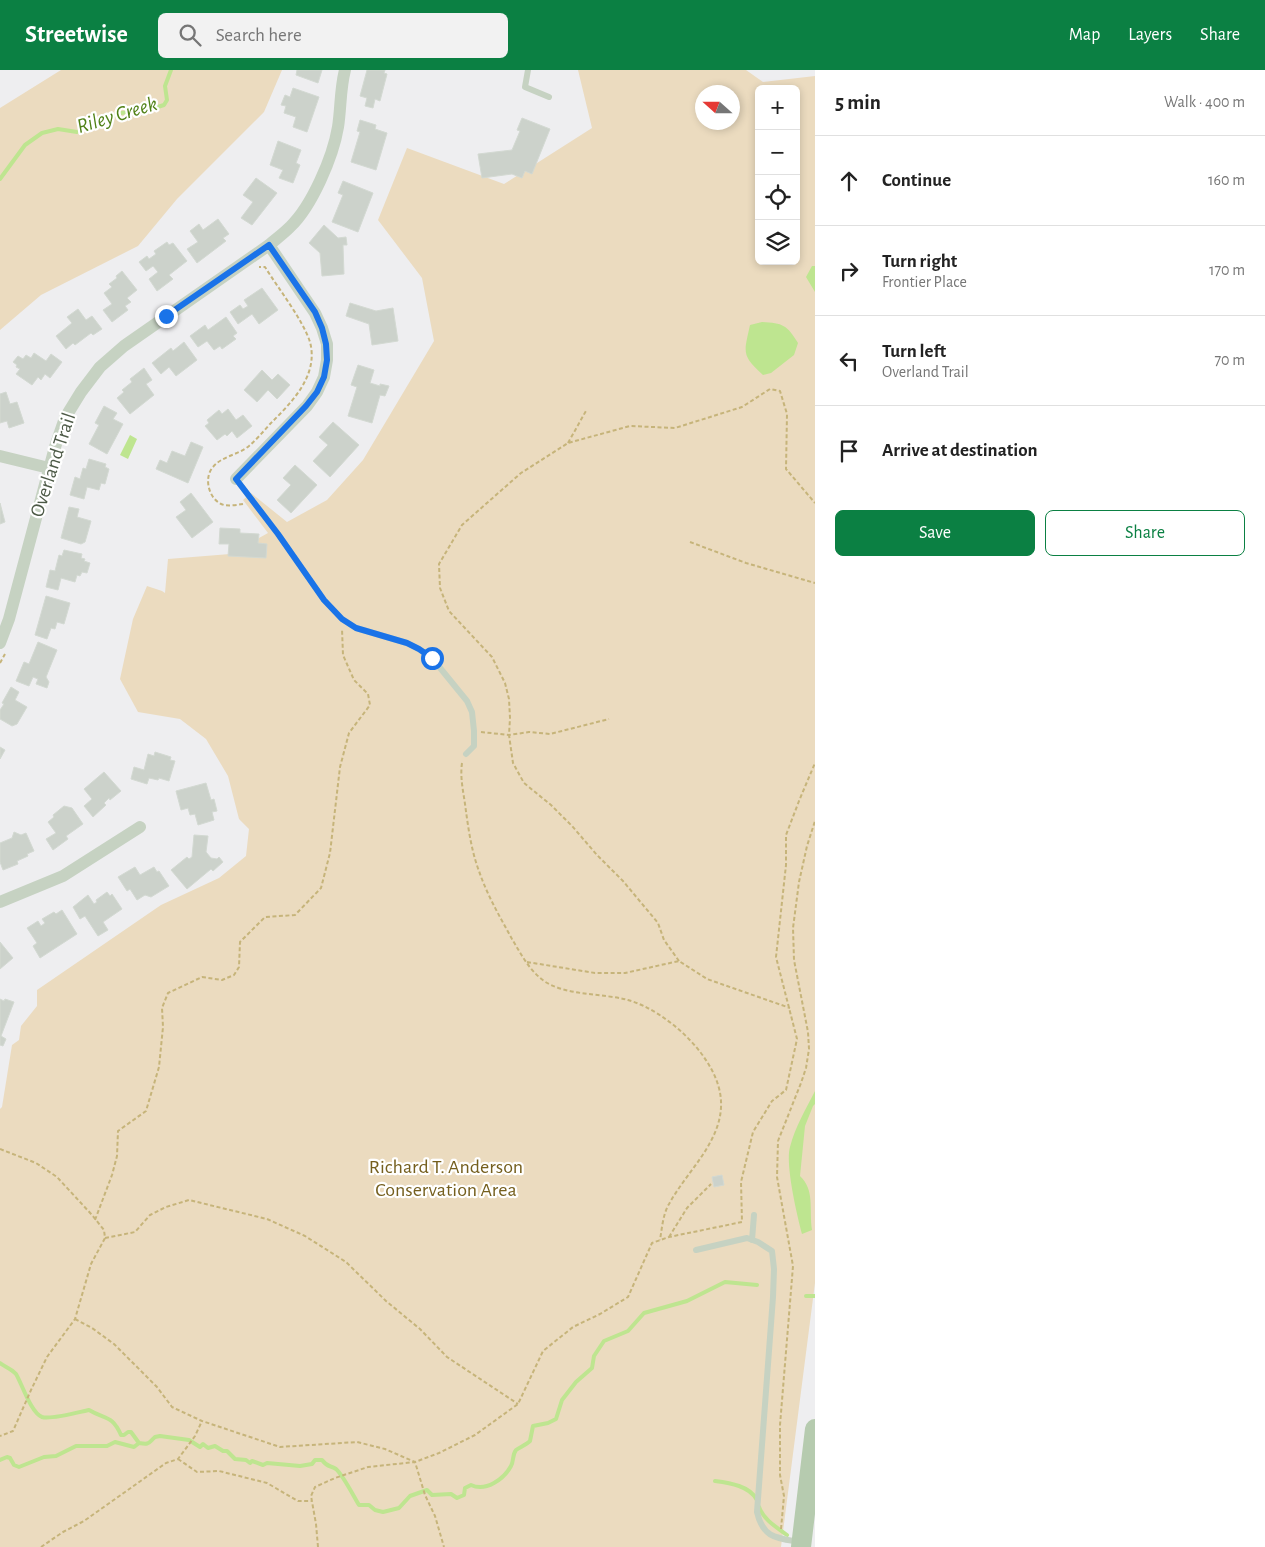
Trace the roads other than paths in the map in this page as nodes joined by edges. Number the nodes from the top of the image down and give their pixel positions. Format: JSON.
{"nodes":[{"id":1,"x":345,"y":70,"type":"edge"},
{"id":2,"x":528,"y":70,"type":"edge"},
{"id":3,"x":549,"y":97,"type":"dead end"},
{"id":4,"x":269,"y":245,"type":"junction"},
{"id":5,"x":0,"y":456,"type":"edge"},
{"id":6,"x":49,"y":468,"type":"junction"},
{"id":7,"x":236,"y":479,"type":"joint"},
{"id":8,"x":3,"y":648,"type":"edge"},
{"id":9,"x":466,"y":754,"type":"road end"},
{"id":10,"x":140,"y":826,"type":"dead end"},
{"id":11,"x":0,"y":902,"type":"edge"},
{"id":12,"x":754,"y":1214,"type":"dead end"},
{"id":13,"x":752,"y":1240,"type":"junction"},
{"id":14,"x":696,"y":1250,"type":"dead end"},
{"id":15,"x":815,"y":1429,"type":"edge"},
{"id":16,"x":801,"y":1545,"type":"edge"}],
"edges":[{"from":1,"to":4,"type":"street","name":"Overland Trail"},
{"from":2,"to":3,"type":"lane"},
{"from":4,"to":6,"type":"street","name":"Overland Trail"},
{"from":4,"to":7,"type":"street"},
{"from":5,"to":6,"type":"street"},
{"from":6,"to":8,"type":"street","name":"Overland Trail"},
{"from":7,"to":9,"type":"lane"},
{"from":10,"to":11,"type":"street"},
{"from":12,"to":13,"type":"lane"},
{"from":13,"to":14,"type":"lane"},
{"from":13,"to":16,"type":"lane"},
{"from":15,"to":16,"type":"main road"}]}
